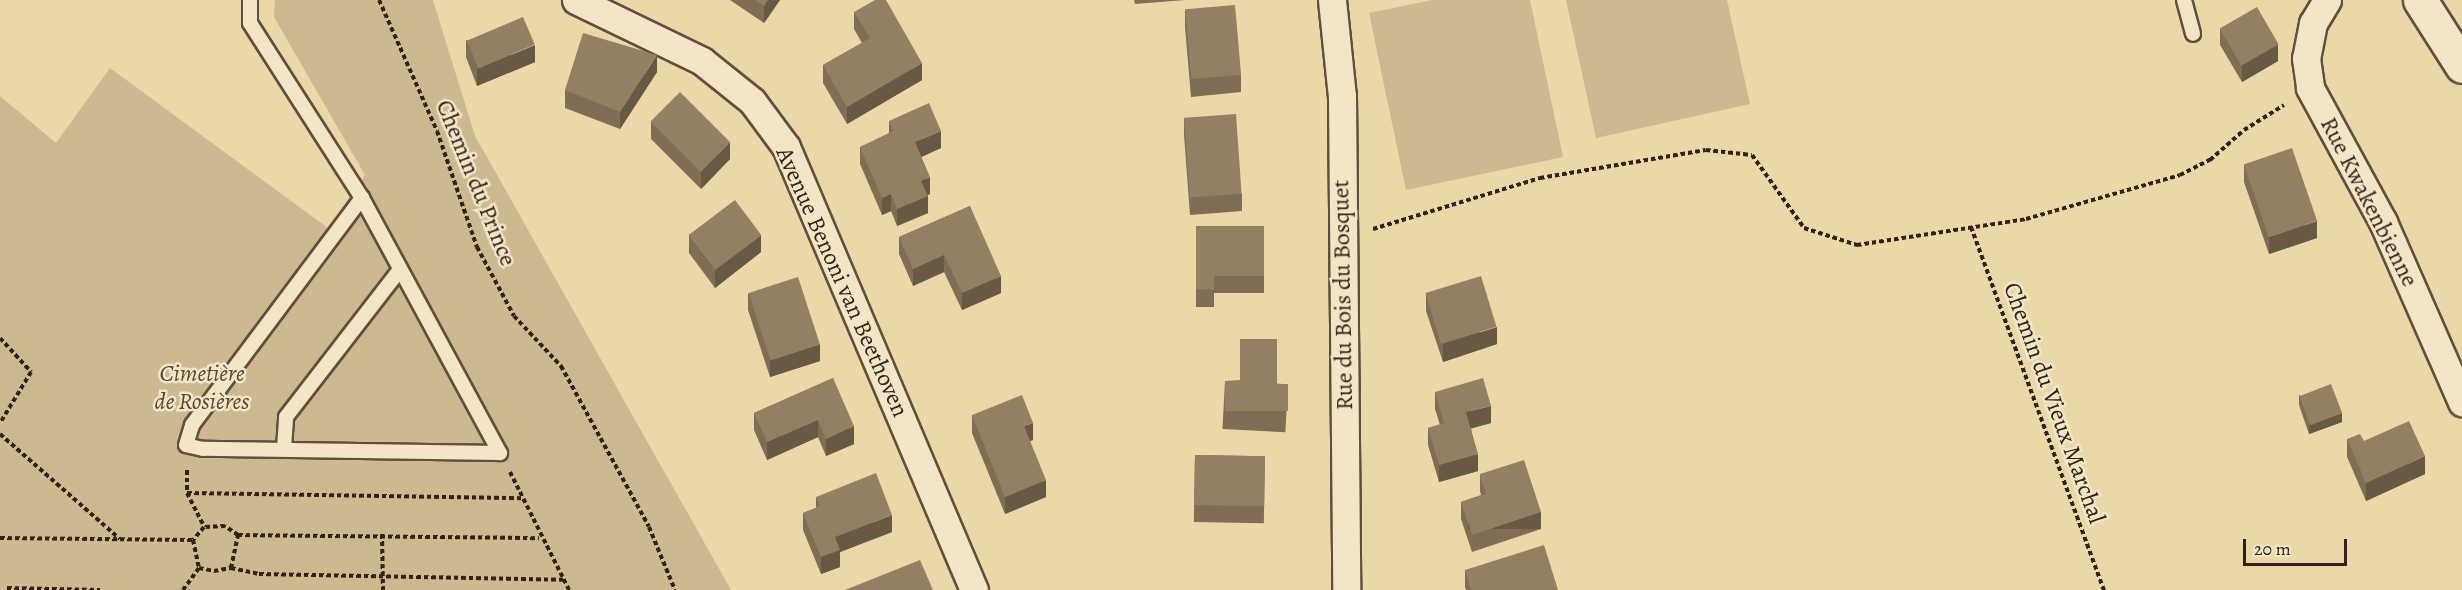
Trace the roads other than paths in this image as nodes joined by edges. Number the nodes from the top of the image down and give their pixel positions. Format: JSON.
{"nodes":[{"id":1,"x":250,"y":0,"type":"edge"},
{"id":2,"x":576,"y":0,"type":"edge"},
{"id":3,"x":1332,"y":0,"type":"edge"},
{"id":4,"x":2184,"y":0,"type":"edge"},
{"id":5,"x":2327,"y":0,"type":"edge"},
{"id":6,"x":2420,"y":0,"type":"edge"},
{"id":7,"x":2193,"y":34,"type":"dead end"},
{"id":8,"x":2462,"y":66,"type":"edge"},
{"id":9,"x":362,"y":198,"type":"junction"},
{"id":10,"x":399,"y":271,"type":"junction"},
{"id":11,"x":2462,"y":402,"type":"edge"},
{"id":12,"x":284,"y":448,"type":"junction"},
{"id":13,"x":974,"y":590,"type":"edge"},
{"id":14,"x":1346,"y":590,"type":"edge"}],
"edges":[{"from":1,"to":9,"type":"lane"},
{"from":2,"to":13,"type":"street","name":"Avenue Benoni van Beethoven"},
{"from":3,"to":14,"type":"street","name":"Rue du Bois du Bosquet"},
{"from":4,"to":7,"type":"lane"},
{"from":5,"to":11,"type":"street","name":"Rue Kwakenbienne"},
{"from":6,"to":8,"type":"street"},
{"from":9,"to":10,"type":"lane"},
{"from":9,"to":12,"type":"lane"},
{"from":10,"to":12,"type":"lane"},
{"from":10,"to":12,"type":"lane"}]}
